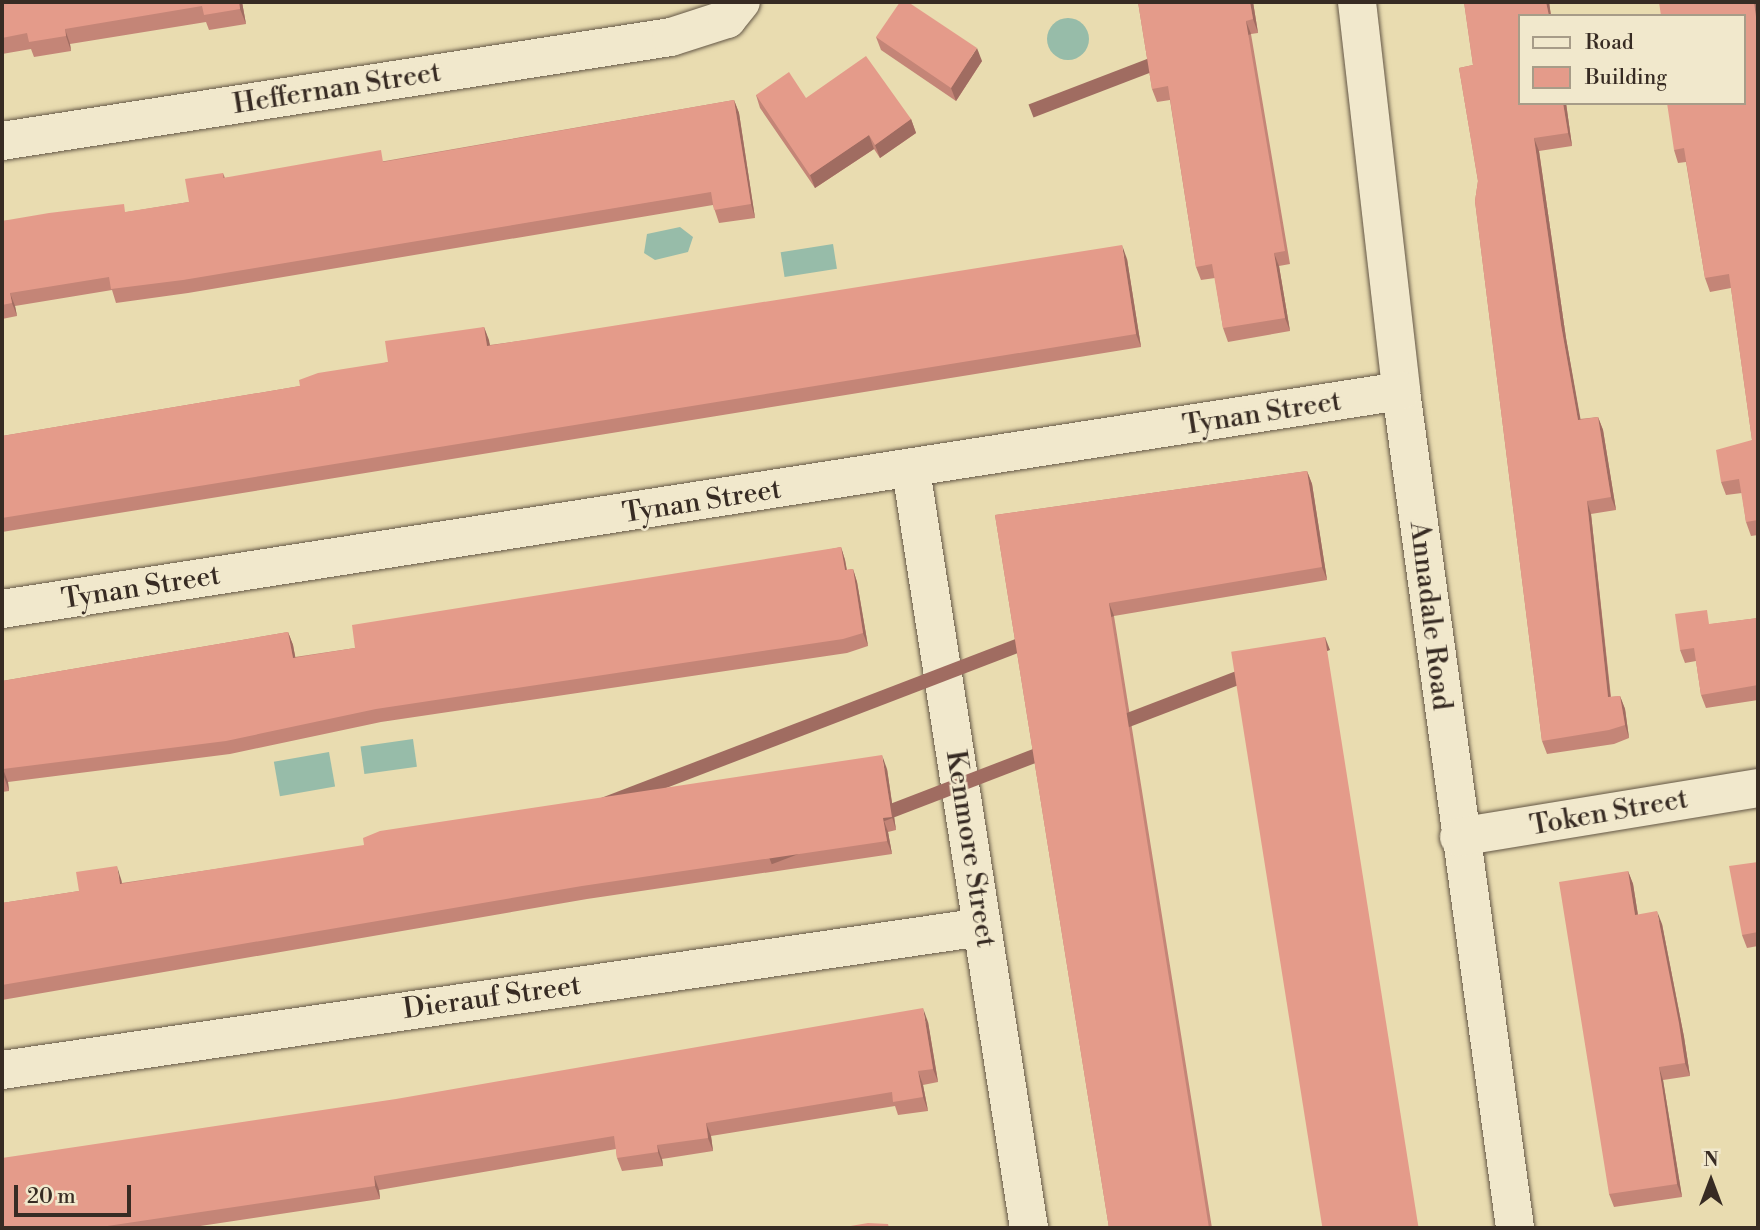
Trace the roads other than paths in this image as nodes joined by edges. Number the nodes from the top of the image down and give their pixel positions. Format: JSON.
{"nodes":[{"id":1,"x":741,"y":2,"type":"edge"},
{"id":2,"x":1357,"y":2,"type":"edge"},
{"id":3,"x":2,"y":141,"type":"edge"},
{"id":4,"x":1401,"y":391,"type":"junction"},
{"id":5,"x":911,"y":470,"type":"junction"},
{"id":6,"x":2,"y":609,"type":"edge"},
{"id":7,"x":1758,"y":788,"type":"edge"},
{"id":8,"x":1459,"y":838,"type":"junction"},
{"id":9,"x":982,"y":927,"type":"junction"},
{"id":10,"x":2,"y":1070,"type":"edge"},
{"id":11,"x":1028,"y":1228,"type":"edge"},
{"id":12,"x":1515,"y":1228,"type":"edge"}],
"edges":[{"from":1,"to":3,"type":"street","name":"Heffernan Street"},
{"from":2,"to":4,"type":"street","name":"Annadale Road"},
{"from":4,"to":5,"type":"street","name":"Tynan Street"},
{"from":4,"to":8,"type":"street","name":"Annadale Road"},
{"from":5,"to":6,"type":"street","name":"Tynan Street"},
{"from":5,"to":9,"type":"street","name":"Kenmore Street"},
{"from":7,"to":8,"type":"street","name":"Token Street"},
{"from":8,"to":12,"type":"street","name":"Annadale Road"},
{"from":9,"to":10,"type":"street","name":"Dierauf Street"},
{"from":9,"to":11,"type":"street","name":"Kenmore Street"}]}
